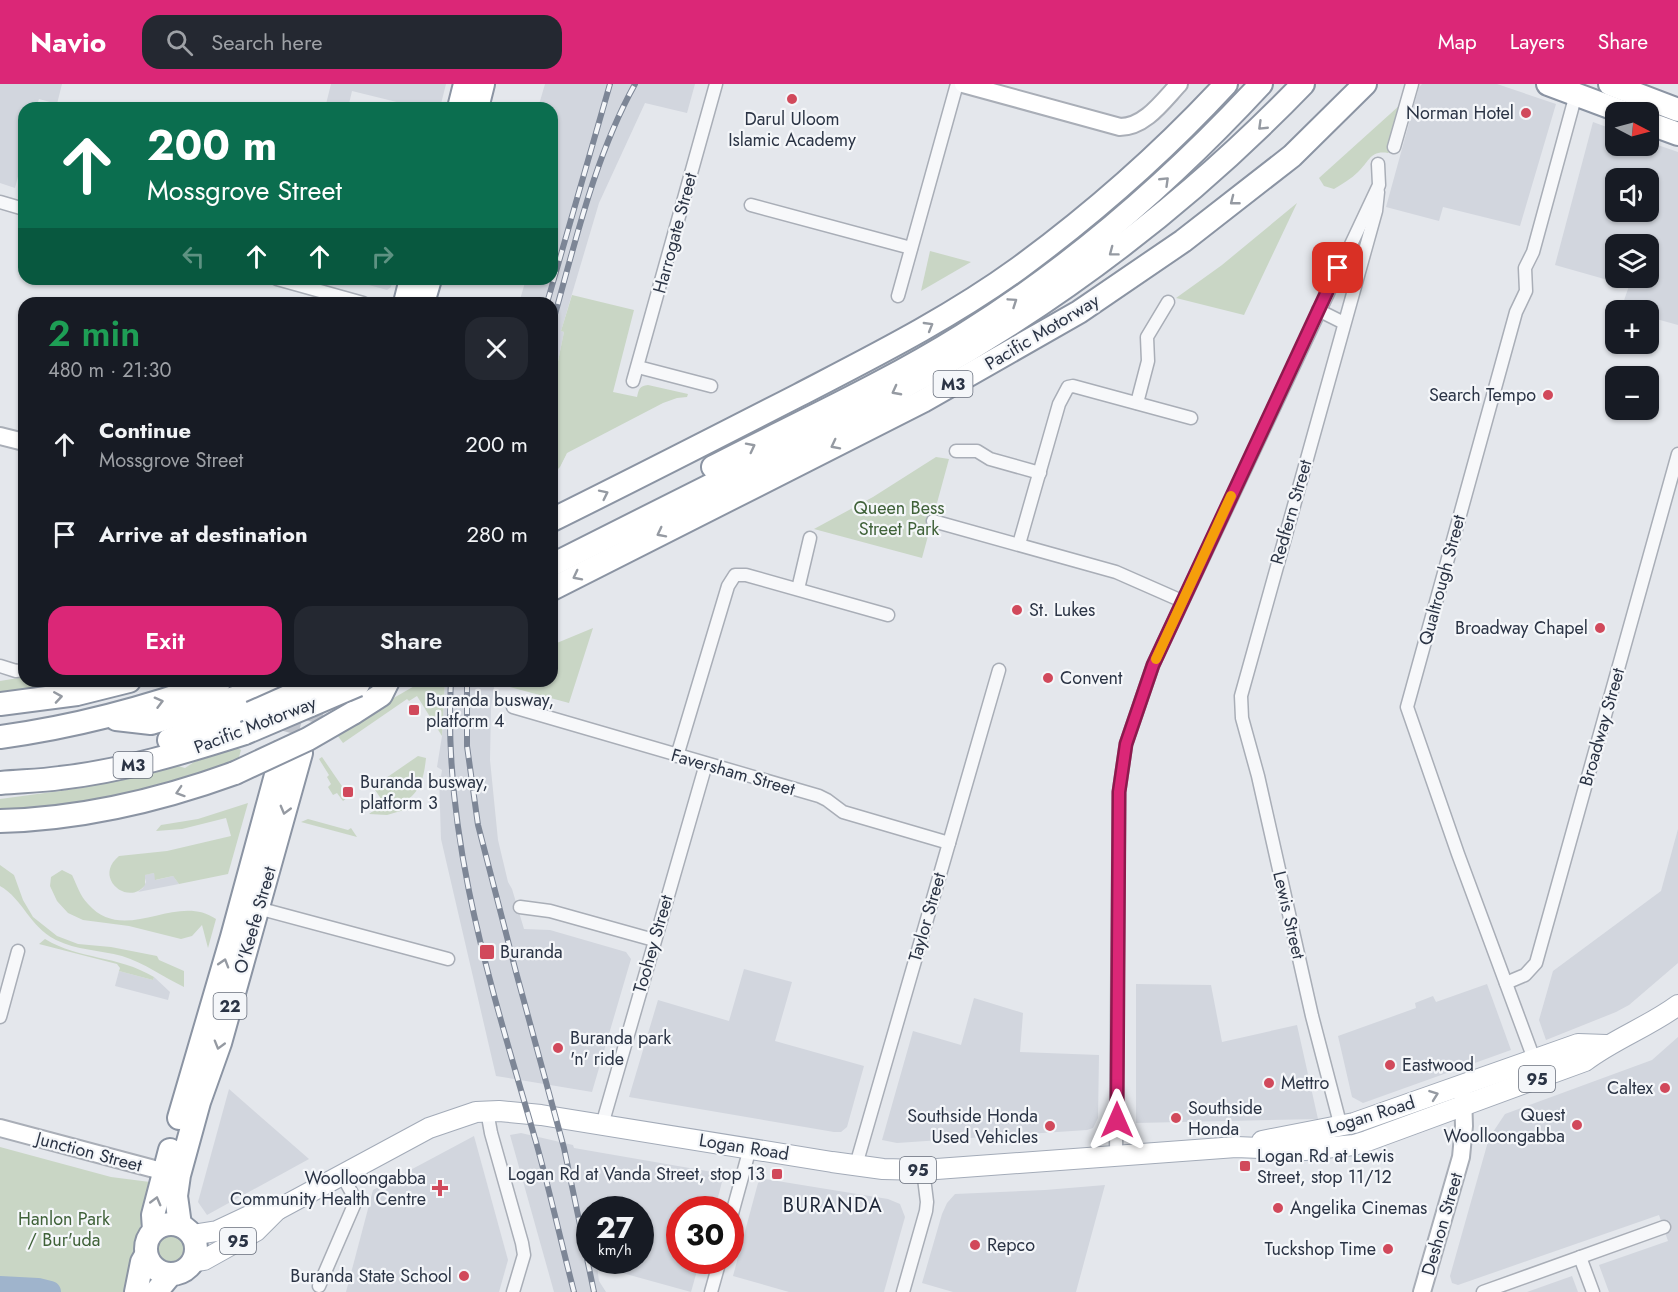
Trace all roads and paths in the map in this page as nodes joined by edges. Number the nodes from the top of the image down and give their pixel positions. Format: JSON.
{"nodes":[{"id":1,"x":465,"y":84,"type":"edge"},
{"id":2,"x":483,"y":84,"type":"edge"},
{"id":3,"x":716,"y":84,"type":"edge"},
{"id":4,"x":957,"y":84,"type":"edge"},
{"id":5,"x":963,"y":84,"type":"edge"},
{"id":6,"x":1179,"y":84,"type":"edge"},
{"id":7,"x":1226,"y":84,"type":"edge"},
{"id":8,"x":1261,"y":84,"type":"edge"},
{"id":9,"x":1303,"y":84,"type":"edge"},
{"id":10,"x":1365,"y":84,"type":"edge"},
{"id":11,"x":1412,"y":84,"type":"edge"},
{"id":12,"x":1548,"y":84,"type":"edge"},
{"id":13,"x":1610,"y":84,"type":"edge"},
{"id":14,"x":1576,"y":94,"type":"junction"},
{"id":15,"x":460,"y":102,"type":"edge"},
{"id":16,"x":478,"y":102,"type":"edge"},
{"id":17,"x":1605,"y":105,"type":"edge"},
{"id":18,"x":1659,"y":123,"type":"edge"},
{"id":19,"x":1676,"y":123,"type":"edge"},
{"id":20,"x":1394,"y":147,"type":"dead end"},
{"id":21,"x":1378,"y":164,"type":"dead end"},
{"id":22,"x":1379,"y":184,"type":"junction"},
{"id":23,"x":0,"y":202,"type":"edge"},
{"id":24,"x":750,"y":205,"type":"dead end"},
{"id":25,"x":18,"y":207,"type":"edge"},
{"id":26,"x":911,"y":248,"type":"junction"},
{"id":27,"x":298,"y":285,"type":"edge"},
{"id":28,"x":898,"y":296,"type":"dead end"},
{"id":29,"x":342,"y":297,"type":"edge"},
{"id":30,"x":1168,"y":302,"type":"dead end"},
{"id":31,"x":1318,"y":310,"type":"junction"},
{"id":32,"x":1344,"y":323,"type":"junction"},
{"id":33,"x":638,"y":367,"type":"junction"},
{"id":34,"x":633,"y":381,"type":"dead end"},
{"id":35,"x":711,"y":386,"type":"dead end"},
{"id":36,"x":1137,"y":403,"type":"junction"},
{"id":37,"x":1191,"y":418,"type":"dead end"},
{"id":38,"x":0,"y":436,"type":"edge"},
{"id":39,"x":18,"y":440,"type":"edge"},
{"id":40,"x":956,"y":451,"type":"dead end"},
{"id":41,"x":1678,"y":454,"type":"edge"},
{"id":42,"x":1040,"y":473,"type":"junction"},
{"id":43,"x":558,"y":517,"type":"edge"},
{"id":44,"x":933,"y":521,"type":"dead end"},
{"id":45,"x":810,"y":538,"type":"dead end"},
{"id":46,"x":1020,"y":544,"type":"junction"},
{"id":47,"x":558,"y":546,"type":"edge"},
{"id":48,"x":558,"y":563,"type":"edge"},
{"id":49,"x":558,"y":586,"type":"edge"},
{"id":50,"x":798,"y":589,"type":"junction"},
{"id":51,"x":1182,"y":601,"type":"junction"},
{"id":52,"x":888,"y":615,"type":"dead end"},
{"id":53,"x":0,"y":666,"type":"edge"},
{"id":54,"x":999,"y":670,"type":"dead end"},
{"id":55,"x":18,"y":671,"type":"edge"},
{"id":56,"x":105,"y":687,"type":"edge"},
{"id":57,"x":204,"y":687,"type":"edge"},
{"id":58,"x":266,"y":687,"type":"edge"},
{"id":59,"x":312,"y":687,"type":"edge"},
{"id":60,"x":351,"y":687,"type":"edge"},
{"id":61,"x":385,"y":687,"type":"edge"},
{"id":62,"x":1240,"y":702,"type":"joint"},
{"id":63,"x":0,"y":704,"type":"edge"},
{"id":64,"x":513,"y":707,"type":"dead end"},
{"id":65,"x":103,"y":717,"type":"junction"},
{"id":66,"x":248,"y":723,"type":"junction"},
{"id":67,"x":0,"y":738,"type":"edge"},
{"id":68,"x":301,"y":753,"type":"tunnel mouth"},
{"id":69,"x":677,"y":756,"type":"junction"},
{"id":70,"x":279,"y":764,"type":"tunnel mouth"},
{"id":71,"x":706,"y":764,"type":"junction"},
{"id":72,"x":9,"y":782,"type":"edge"},
{"id":73,"x":0,"y":821,"type":"edge"},
{"id":74,"x":949,"y":843,"type":"junction"},
{"id":75,"x":250,"y":905,"type":"junction"},
{"id":76,"x":520,"y":907,"type":"dead end"},
{"id":77,"x":654,"y":940,"type":"junction"},
{"id":78,"x":18,"y":951,"type":"dead end"},
{"id":79,"x":448,"y":959,"type":"dead end"},
{"id":80,"x":1506,"y":983,"type":"junction"},
{"id":81,"x":1678,"y":1005,"type":"edge"},
{"id":82,"x":0,"y":1017,"type":"edge"},
{"id":83,"x":1606,"y":1045,"type":"junction"},
{"id":84,"x":1534,"y":1059,"type":"junction"},
{"id":85,"x":1462,"y":1085,"type":"junction"},
{"id":86,"x":1463,"y":1106,"type":"junction"},
{"id":87,"x":487,"y":1111,"type":"junction"},
{"id":88,"x":602,"y":1125,"type":"junction"},
{"id":89,"x":1341,"y":1127,"type":"junction"},
{"id":90,"x":0,"y":1128,"type":"edge"},
{"id":91,"x":1236,"y":1147,"type":"junction"},
{"id":92,"x":750,"y":1148,"type":"junction"},
{"id":93,"x":1116,"y":1156,"type":"junction"},
{"id":94,"x":856,"y":1165,"type":"junction"},
{"id":95,"x":923,"y":1170,"type":"junction"},
{"id":96,"x":172,"y":1174,"type":"junction"},
{"id":97,"x":342,"y":1174,"type":"junction"},
{"id":98,"x":737,"y":1196,"type":"edge"},
{"id":99,"x":277,"y":1210,"type":"junction"},
{"id":100,"x":1664,"y":1227,"type":"dead end"},
{"id":101,"x":154,"y":1230,"type":"junction"},
{"id":102,"x":186,"y":1230,"type":"junction"},
{"id":103,"x":146,"y":1255,"type":"junction"},
{"id":104,"x":1580,"y":1257,"type":"junction"},
{"id":105,"x":192,"y":1262,"type":"junction"},
{"id":106,"x":171,"y":1274,"type":"junction"},
{"id":107,"x":716,"y":1274,"type":"edge"},
{"id":108,"x":319,"y":1286,"type":"dead end"},
{"id":109,"x":136,"y":1292,"type":"edge"},
{"id":110,"x":156,"y":1292,"type":"edge"},
{"id":111,"x":513,"y":1292,"type":"edge"},
{"id":112,"x":711,"y":1292,"type":"edge"},
{"id":113,"x":903,"y":1292,"type":"edge"},
{"id":114,"x":1422,"y":1292,"type":"edge"},
{"id":115,"x":1483,"y":1292,"type":"edge"},
{"id":116,"x":1593,"y":1292,"type":"edge"}],
"edges":[{"from":1,"to":15,"type":"highway"},
{"from":2,"to":16,"type":"highway"},
{"from":3,"to":33,"type":"street","name":"Harrogate Street"},
{"from":4,"to":26,"type":"street"},
{"from":5,"to":6,"type":"street"},
{"from":43,"to":7,"type":"highway","one_way":true},
{"from":47,"to":8,"type":"highway","one_way":true},
{"from":9,"to":48,"type":"highway","one_way":true},
{"from":10,"to":49,"type":"highway","name":"Pacific Motorway","number":"M3","one_way":true},
{"from":11,"to":20,"type":"street"},
{"from":12,"to":14,"type":"highway"},
{"from":13,"to":19,"type":"highway"},
{"from":14,"to":17,"type":"highway"},
{"from":14,"to":80,"type":"street","name":"Qualtrough Street"},
{"from":18,"to":19,"type":"highway"},
{"from":21,"to":22,"type":"street","name":"Redfern Street"},
{"from":22,"to":31,"type":"street"},
{"from":22,"to":32,"type":"street","name":"Redfern Street"},
{"from":23,"to":25,"type":"street"},
{"from":24,"to":26,"type":"street"},
{"from":26,"to":28,"type":"street"},
{"from":27,"to":29,"type":"street"},
{"from":30,"to":36,"type":"street"},
{"from":31,"to":32,"type":"street"},
{"from":31,"to":51,"type":"street"},
{"from":32,"to":62,"type":"street","name":"Redfern Street"},
{"from":33,"to":34,"type":"street","name":"Harrogate Street"},
{"from":33,"to":35,"type":"street"},
{"from":36,"to":37,"type":"street"},
{"from":36,"to":42,"type":"street"},
{"from":38,"to":39,"type":"street"},
{"from":40,"to":42,"type":"street"},
{"from":41,"to":80,"type":"street","name":"Broadway Street"},
{"from":42,"to":46,"type":"street"},
{"from":44,"to":46,"type":"street"},
{"from":45,"to":50,"type":"street"},
{"from":46,"to":51,"type":"street"},
{"from":50,"to":52,"type":"street"},
{"from":50,"to":69,"type":"street"},
{"from":51,"to":93,"type":"street"},
{"from":53,"to":55,"type":"street"},
{"from":54,"to":74,"type":"street","name":"Taylor Street"},
{"from":63,"to":56,"type":"highway","one_way":true},
{"from":65,"to":57,"type":"highway","one_way":true},
{"from":58,"to":65,"type":"highway"},
{"from":59,"to":66,"type":"highway","bridge":true},
{"from":60,"to":66,"type":"highway","name":"Pacific Motorway","number":"M3","bridge":true},
{"from":61,"to":73,"type":"highway","one_way":true,"bridge":true},
{"from":62,"to":89,"type":"street","name":"Lewis Street"},
{"from":64,"to":69,"type":"street","name":"Faversham Street"},
{"from":65,"to":67,"type":"highway"},
{"from":66,"to":72,"type":"highway","name":"Pacific Motorway","number":"M3"},
{"from":68,"to":75,"type":"highway","name":"O'Keefe Street","number":"22","one_way":true},
{"from":69,"to":71,"type":"street","name":"Faversham Street"},
{"from":70,"to":75,"type":"highway","name":"O'Keefe Street","number":"22"},
{"from":71,"to":74,"type":"street","name":"Faversham Street"},
{"from":71,"to":77,"type":"street","name":"Toohey Street"},
{"from":74,"to":94,"type":"street","name":"Taylor Street"},
{"from":75,"to":79,"type":"street"},
{"from":75,"to":96,"type":"highway","name":"O'Keefe Street","number":"22"},
{"from":76,"to":77,"type":"street"},
{"from":77,"to":88,"type":"street","name":"Toohey Street"},
{"from":78,"to":82,"type":"street"},
{"from":80,"to":84,"type":"street","name":"Qualtrough Street"},
{"from":81,"to":83,"type":"main road","name":"Logan Road","number":"95"},
{"from":83,"to":84,"type":"main road","name":"Logan Road","number":"95"},
{"from":83,"to":86,"type":"main road","name":"Logan Road","number":"95"},
{"from":84,"to":85,"type":"main road","name":"Logan Road","number":"95"},
{"from":85,"to":86,"type":"street","name":"Deshon Street"},
{"from":89,"to":85,"type":"main road","name":"Logan Road","number":"95","one_way":true},
{"from":86,"to":91,"type":"main road","name":"Logan Road","number":"95"},
{"from":86,"to":114,"type":"street","name":"Deshon Street"},
{"from":87,"to":88,"type":"main road","name":"Logan Road","number":"95"},
{"from":87,"to":97,"type":"main road","name":"Logan Road","number":"95"},
{"from":87,"to":111,"type":"street"},
{"from":88,"to":92,"type":"main road","name":"Logan Road","number":"95"},
{"from":89,"to":91,"type":"main road","name":"Logan Road","number":"95"},
{"from":90,"to":96,"type":"street","name":"Junction Street"},
{"from":91,"to":93,"type":"main road","name":"Logan Road","number":"95"},
{"from":92,"to":94,"type":"main road","name":"Logan Road","number":"95"},
{"from":92,"to":98,"type":"street"},
{"from":93,"to":95,"type":"main road","name":"Logan Road","number":"95"},
{"from":94,"to":95,"type":"main road","name":"Logan Road","number":"95"},
{"from":95,"to":113,"type":"street"},
{"from":101,"to":96,"type":"highway","name":"O'Keefe Street","number":"22","one_way":true},
{"from":96,"to":102,"type":"highway","name":"O'Keefe Street","number":"22"},
{"from":97,"to":99,"type":"main road","name":"Logan Road","number":"95"},
{"from":97,"to":108,"type":"street"},
{"from":99,"to":102,"type":"main road","name":"Logan Road","number":"95"},
{"from":99,"to":105,"type":"main road","name":"Logan Road","number":"95"},
{"from":100,"to":104,"type":"street"},
{"from":101,"to":102,"type":"highway","number":"95"},
{"from":101,"to":103,"type":"highway","number":"22"},
{"from":102,"to":105,"type":"highway","number":"22"},
{"from":103,"to":106,"type":"highway"},
{"from":103,"to":109,"type":"highway","number":"22"},
{"from":104,"to":115,"type":"street"},
{"from":104,"to":116,"type":"street"},
{"from":105,"to":106,"type":"highway"},
{"from":106,"to":110,"type":"highway"},
{"from":107,"to":112,"type":"street"}]}
